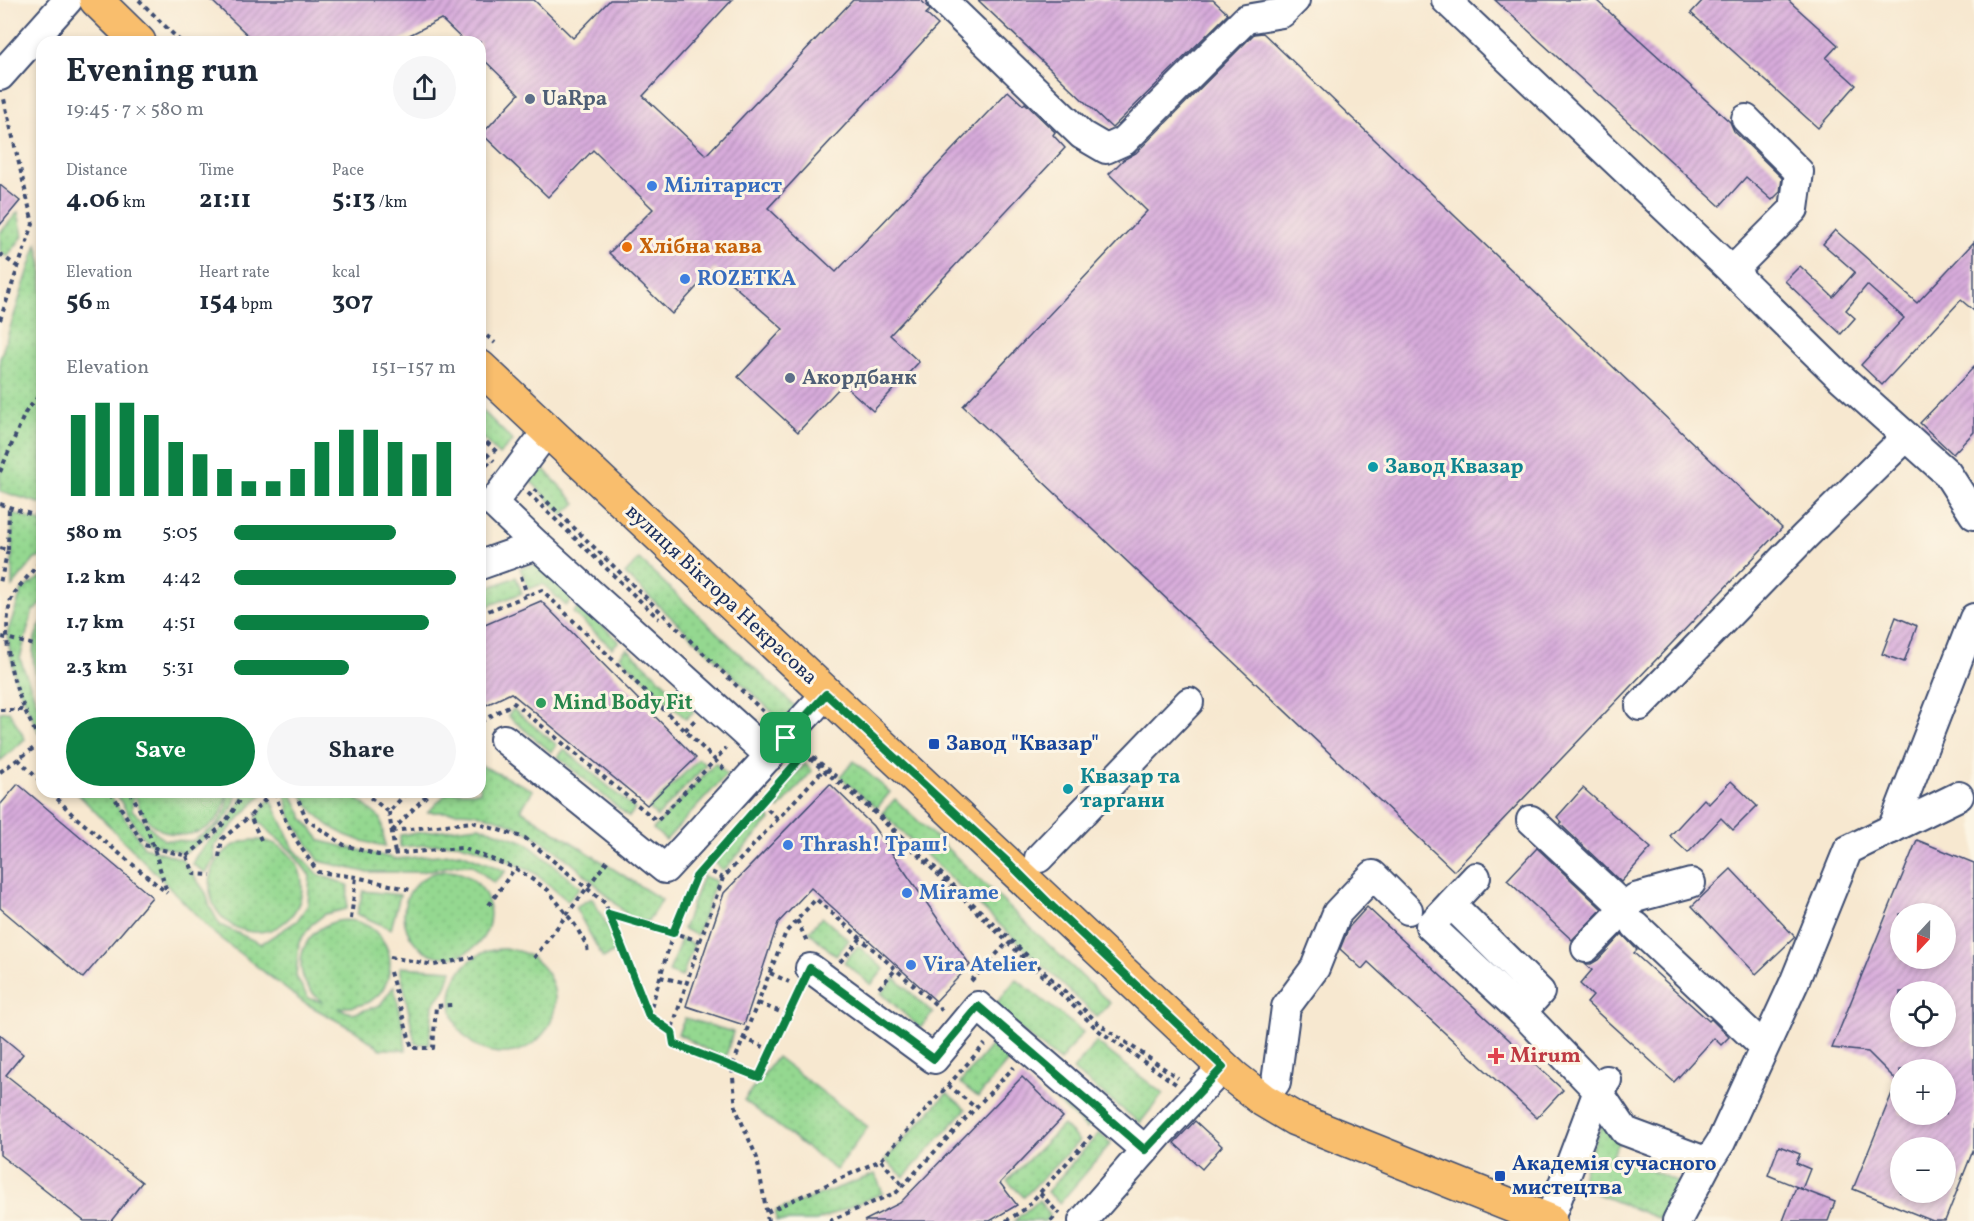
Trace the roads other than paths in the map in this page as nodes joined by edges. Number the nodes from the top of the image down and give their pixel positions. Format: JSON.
{"nodes":[{"id":1,"x":68,"y":0,"type":"edge"},
{"id":2,"x":96,"y":0,"type":"edge"},
{"id":3,"x":942,"y":0,"type":"edge"},
{"id":4,"x":1295,"y":0,"type":"edge"},
{"id":5,"x":1446,"y":0,"type":"edge"},
{"id":6,"x":39,"y":36,"type":"edge"},
{"id":7,"x":133,"y":36,"type":"edge"},
{"id":8,"x":36,"y":39,"type":"edge"},
{"id":9,"x":1,"y":82,"type":"edge"},
{"id":10,"x":1746,"y":118,"type":"dead end"},
{"id":11,"x":1732,"y":271,"type":"junction"},
{"id":12,"x":486,"y":373,"type":"edge"},
{"id":13,"x":547,"y":431,"type":"junction"},
{"id":14,"x":1906,"y":436,"type":"junction"},
{"id":15,"x":1974,"y":515,"type":"edge"},
{"id":16,"x":537,"y":545,"type":"junction"},
{"id":17,"x":486,"y":563,"type":"edge"},
{"id":18,"x":1974,"y":618,"type":"edge"},
{"id":19,"x":826,"y":694,"type":"junction"},
{"id":20,"x":1189,"y":702,"type":"dead end"},
{"id":21,"x":1640,"y":706,"type":"dead end"},
{"id":22,"x":504,"y":739,"type":"dead end"},
{"id":23,"x":789,"y":749,"type":"junction"},
{"id":24,"x":1959,"y":796,"type":"dead end"},
{"id":25,"x":1531,"y":820,"type":"dead end"},
{"id":26,"x":1892,"y":830,"type":"junction"},
{"id":27,"x":1039,"y":858,"type":"dead end"},
{"id":28,"x":1476,"y":877,"type":"dead end"},
{"id":29,"x":1691,"y":883,"type":"dead end"},
{"id":30,"x":1408,"y":910,"type":"dead end"},
{"id":31,"x":1630,"y":917,"type":"junction"},
{"id":32,"x":1586,"y":948,"type":"dead end"},
{"id":33,"x":810,"y":968,"type":"road end"},
{"id":34,"x":1764,"y":1047,"type":"junction"},
{"id":35,"x":1223,"y":1067,"type":"junction"},
{"id":36,"x":1604,"y":1084,"type":"junction"},
{"id":37,"x":1263,"y":1100,"type":"junction"},
{"id":38,"x":1155,"y":1147,"type":"junction"},
{"id":39,"x":1708,"y":1162,"type":"junction"},
{"id":40,"x":1070,"y":1217,"type":"edge"},
{"id":41,"x":1099,"y":1221,"type":"edge"},
{"id":42,"x":1549,"y":1221,"type":"edge"},
{"id":43,"x":1677,"y":1221,"type":"edge"}],
"edges":[{"from":1,"to":6,"type":"lane"},
{"from":2,"to":7,"type":"main road"},
{"from":3,"to":4,"type":"lane"},
{"from":5,"to":11,"type":"lane"},
{"from":8,"to":9,"type":"lane"},
{"from":10,"to":11,"type":"lane"},
{"from":11,"to":14,"type":"lane"},
{"from":12,"to":13,"type":"main road","name":"вулиця Віктора Некрасова"},
{"from":13,"to":16,"type":"lane"},
{"from":13,"to":19,"type":"main road","name":"вулиця Віктора Некрасова"},
{"from":14,"to":15,"type":"lane"},
{"from":14,"to":21,"type":"lane"},
{"from":16,"to":17,"type":"lane"},
{"from":16,"to":23,"type":"lane"},
{"from":18,"to":26,"type":"lane"},
{"from":19,"to":23,"type":"lane"},
{"from":19,"to":35,"type":"main road","name":"вулиця Віктора Некрасова"},
{"from":20,"to":27,"type":"lane"},
{"from":22,"to":23,"type":"lane"},
{"from":24,"to":26,"type":"lane"},
{"from":25,"to":31,"type":"lane"},
{"from":26,"to":34,"type":"lane"},
{"from":28,"to":36,"type":"lane"},
{"from":29,"to":31,"type":"lane"},
{"from":30,"to":37,"type":"lane"},
{"from":31,"to":32,"type":"lane"},
{"from":31,"to":34,"type":"lane"},
{"from":33,"to":38,"type":"lane"},
{"from":34,"to":39,"type":"lane"},
{"from":35,"to":37,"type":"main road","name":"вулиця Віктора Некрасова"},
{"from":35,"to":38,"type":"lane"},
{"from":36,"to":39,"type":"lane"},
{"from":36,"to":42,"type":"lane"},
{"from":37,"to":42,"type":"main road","name":"вулиця Віктора Некрасова"},
{"from":38,"to":40,"type":"lane"},
{"from":38,"to":41,"type":"lane"},
{"from":39,"to":43,"type":"lane"}]}
